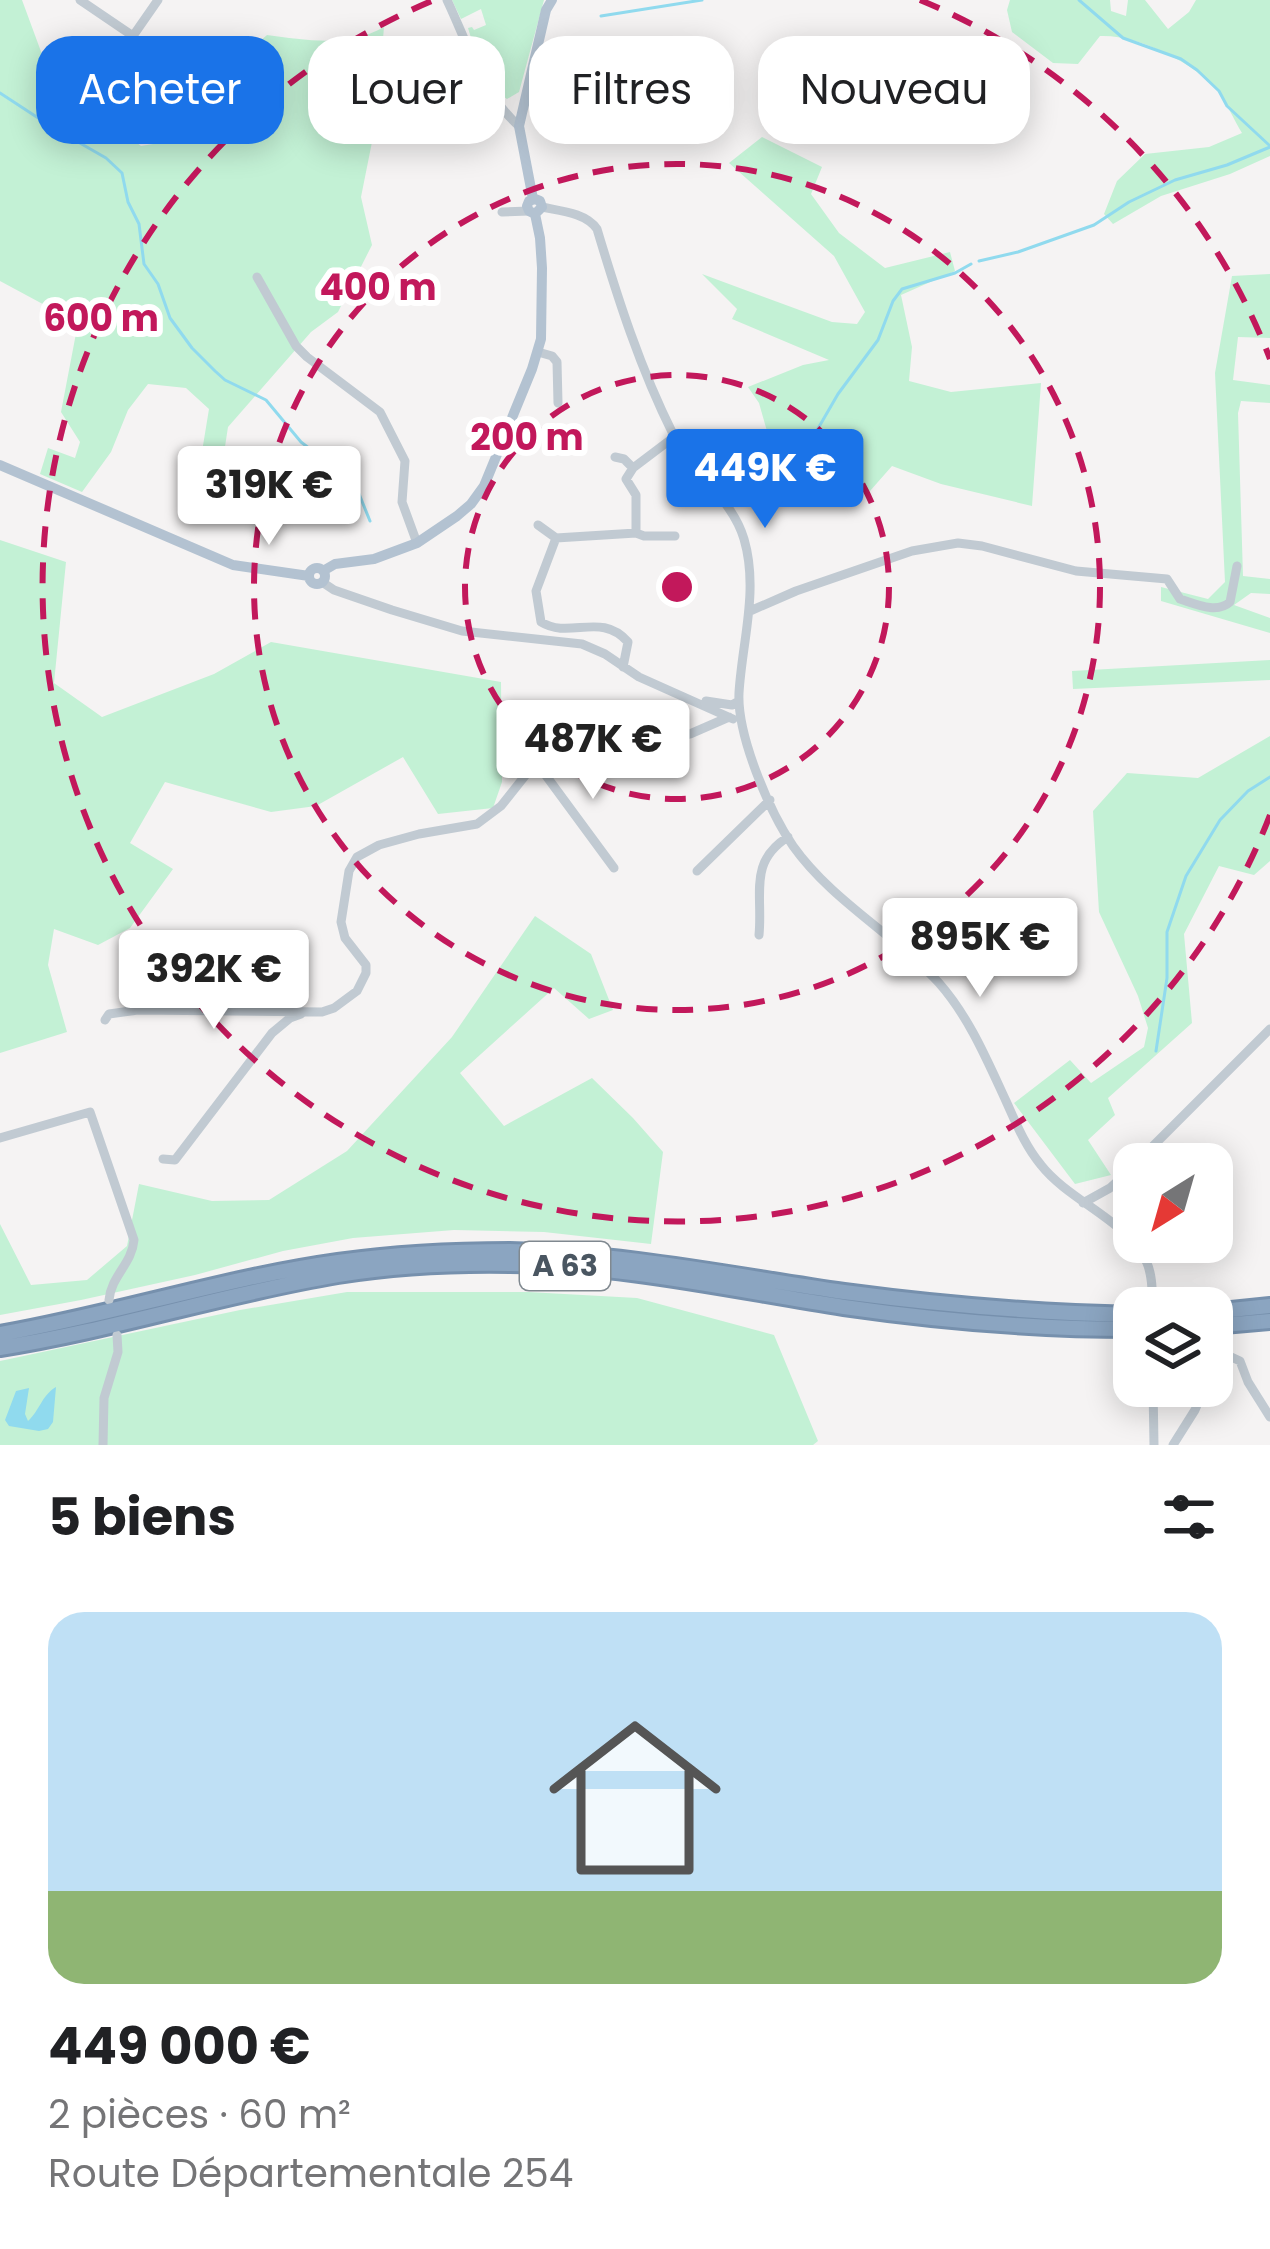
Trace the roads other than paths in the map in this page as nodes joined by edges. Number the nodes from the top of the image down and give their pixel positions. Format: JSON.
{"nodes":[{"id":1,"x":80,"y":0,"type":"edge"},
{"id":2,"x":158,"y":0,"type":"edge"},
{"id":3,"x":447,"y":0,"type":"edge"},
{"id":4,"x":552,"y":0,"type":"edge"},
{"id":5,"x":133,"y":36,"type":"joint"},
{"id":6,"x":463,"y":36,"type":"edge"},
{"id":7,"x":505,"y":102,"type":"edge"},
{"id":8,"x":521,"y":110,"type":"junction"},
{"id":9,"x":505,"y":111,"type":"edge"},
{"id":10,"x":519,"y":126,"type":"junction"},
{"id":11,"x":535,"y":208,"type":"junction"},
{"id":12,"x":502,"y":212,"type":"dead end"},
{"id":13,"x":257,"y":278,"type":"dead end"},
{"id":14,"x":538,"y":352,"type":"junction"},
{"id":15,"x":558,"y":404,"type":"dead end"},
{"id":16,"x":674,"y":437,"type":"junction"},
{"id":17,"x":615,"y":457,"type":"dead end"},
{"id":18,"x":0,"y":465,"type":"edge"},
{"id":19,"x":633,"y":468,"type":"junction"},
{"id":20,"x":538,"y":525,"type":"dead end"},
{"id":21,"x":675,"y":536,"type":"dead end"},
{"id":22,"x":556,"y":538,"type":"junction"},
{"id":23,"x":641,"y":539,"type":"junction"},
{"id":24,"x":417,"y":543,"type":"junction"},
{"id":25,"x":1237,"y":566,"type":"dead end"},
{"id":26,"x":322,"y":576,"type":"junction"},
{"id":27,"x":750,"y":611,"type":"junction"},
{"id":28,"x":623,"y":667,"type":"junction"},
{"id":29,"x":728,"y":709,"type":"junction"},
{"id":30,"x":741,"y":723,"type":"junction"},
{"id":31,"x":536,"y":762,"type":"junction"},
{"id":32,"x":770,"y":800,"type":"junction"},
{"id":33,"x":788,"y":837,"type":"junction"},
{"id":34,"x":614,"y":868,"type":"dead end"},
{"id":35,"x":697,"y":871,"type":"dead end"},
{"id":36,"x":759,"y":935,"type":"dead end"},
{"id":37,"x":306,"y":1012,"type":"junction"},
{"id":38,"x":105,"y":1020,"type":"dead end"},
{"id":39,"x":1270,"y":1029,"type":"edge"},
{"id":40,"x":0,"y":1138,"type":"edge"},
{"id":41,"x":1157,"y":1143,"type":"edge"},
{"id":42,"x":163,"y":1159,"type":"dead end"},
{"id":43,"x":1113,"y":1185,"type":"edge"},
{"id":44,"x":1083,"y":1203,"type":"junction"},
{"id":45,"x":1152,"y":1287,"type":"edge"},
{"id":46,"x":109,"y":1300,"type":"dead end"},
{"id":47,"x":1270,"y":1306,"type":"edge"},
{"id":48,"x":1233,"y":1310,"type":"edge"},
{"id":49,"x":1113,"y":1314,"type":"edge"},
{"id":50,"x":1270,"y":1321,"type":"edge"},
{"id":51,"x":1233,"y":1324,"type":"edge"},
{"id":52,"x":1113,"y":1329,"type":"edge"},
{"id":53,"x":0,"y":1334,"type":"edge"},
{"id":54,"x":117,"y":1335,"type":"dead end"},
{"id":55,"x":0,"y":1348,"type":"edge"},
{"id":56,"x":1233,"y":1358,"type":"edge"},
{"id":57,"x":1154,"y":1407,"type":"edge"},
{"id":58,"x":1196,"y":1407,"type":"edge"},
{"id":59,"x":1270,"y":1417,"type":"edge"},
{"id":60,"x":103,"y":1445,"type":"edge"},
{"id":61,"x":1154,"y":1445,"type":"edge"},
{"id":62,"x":1173,"y":1445,"type":"edge"}],
"edges":[{"from":1,"to":5,"type":"street"},
{"from":2,"to":5,"type":"street"},
{"from":3,"to":6,"type":"street"},
{"from":4,"to":8,"type":"main road"},
{"from":7,"to":8,"type":"street"},
{"from":8,"to":10,"type":"main road"},
{"from":9,"to":10,"type":"street"},
{"from":10,"to":11,"type":"main road"},
{"from":11,"to":12,"type":"street"},
{"from":11,"to":14,"type":"main road"},
{"from":11,"to":16,"type":"street"},
{"from":13,"to":24,"type":"street"},
{"from":14,"to":15,"type":"street"},
{"from":14,"to":24,"type":"main road"},
{"from":16,"to":19,"type":"street"},
{"from":16,"to":27,"type":"street"},
{"from":17,"to":19,"type":"street"},
{"from":18,"to":26,"type":"main road"},
{"from":19,"to":23,"type":"street"},
{"from":20,"to":22,"type":"street"},
{"from":21,"to":23,"type":"street"},
{"from":22,"to":23,"type":"street"},
{"from":22,"to":28,"type":"street"},
{"from":24,"to":26,"type":"main road"},
{"from":25,"to":27,"type":"street"},
{"from":26,"to":28,"type":"street"},
{"from":27,"to":29,"type":"street"},
{"from":28,"to":29,"type":"street"},
{"from":29,"to":30,"type":"street"},
{"from":29,"to":30,"type":"street"},
{"from":29,"to":31,"type":"street"},
{"from":30,"to":32,"type":"street"},
{"from":31,"to":34,"type":"street"},
{"from":31,"to":37,"type":"street"},
{"from":32,"to":33,"type":"street"},
{"from":32,"to":35,"type":"street"},
{"from":33,"to":36,"type":"street"},
{"from":33,"to":44,"type":"street"},
{"from":37,"to":38,"type":"street"},
{"from":37,"to":42,"type":"street"},
{"from":39,"to":41,"type":"street"},
{"from":40,"to":46,"type":"street"},
{"from":43,"to":44,"type":"street"},
{"from":44,"to":45,"type":"street"},
{"from":47,"to":48,"type":"highway"},
{"from":49,"to":53,"type":"highway","number":"A 63"},
{"from":50,"to":51,"type":"highway"},
{"from":52,"to":55,"type":"highway","number":"A 63"},
{"from":54,"to":60,"type":"street"},
{"from":56,"to":59,"type":"street"},
{"from":57,"to":61,"type":"street"},
{"from":58,"to":62,"type":"street"}]}
